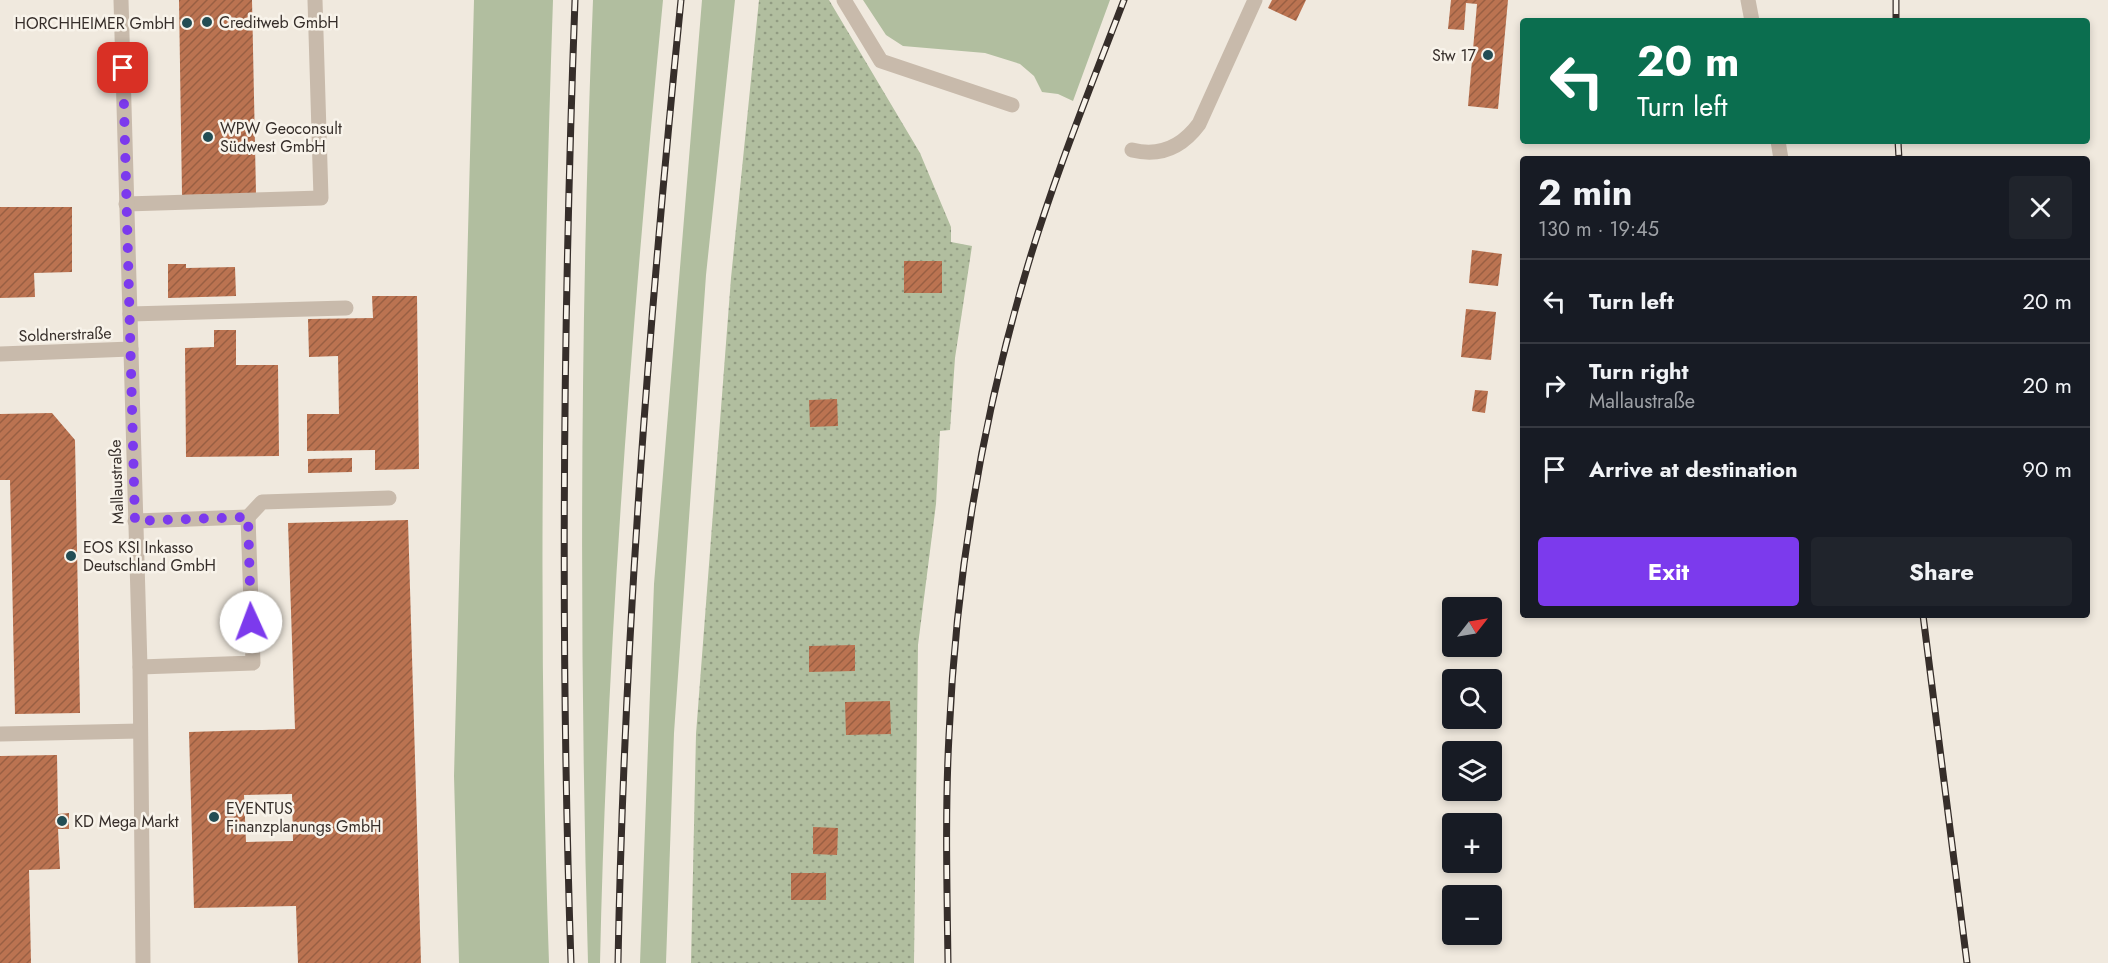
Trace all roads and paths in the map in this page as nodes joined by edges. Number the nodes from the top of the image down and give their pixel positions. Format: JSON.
{"nodes":[{"id":1,"x":121,"y":0,"type":"edge"},
{"id":2,"x":315,"y":0,"type":"edge"},
{"id":3,"x":844,"y":0,"type":"edge"},
{"id":4,"x":1255,"y":0,"type":"edge"},
{"id":5,"x":1748,"y":0,"type":"edge"},
{"id":6,"x":1751,"y":18,"type":"edge"},
{"id":7,"x":1012,"y":105,"type":"dead end"},
{"id":8,"x":1132,"y":150,"type":"dead end"},
{"id":9,"x":126,"y":204,"type":"junction"},
{"id":10,"x":346,"y":308,"type":"dead end"},
{"id":11,"x":130,"y":314,"type":"junction"},
{"id":12,"x":131,"y":349,"type":"junction"},
{"id":13,"x":0,"y":354,"type":"edge"},
{"id":14,"x":389,"y":498,"type":"dead end"},
{"id":15,"x":248,"y":517,"type":"junction"},
{"id":16,"x":135,"y":521,"type":"junction"},
{"id":17,"x":140,"y":667,"type":"junction"},
{"id":18,"x":140,"y":731,"type":"junction"},
{"id":19,"x":0,"y":734,"type":"edge"},
{"id":20,"x":142,"y":963,"type":"edge"}],
"edges":[{"from":1,"to":9,"type":"street","name":"Mallaustraße"},
{"from":2,"to":9,"type":"street"},
{"from":3,"to":7,"type":"street"},
{"from":4,"to":8,"type":"street"},
{"from":5,"to":6,"type":"street"},
{"from":9,"to":11,"type":"street","name":"Mallaustraße"},
{"from":10,"to":11,"type":"street"},
{"from":11,"to":12,"type":"street","name":"Mallaustraße"},
{"from":12,"to":13,"type":"street","name":"Soldnerstraße"},
{"from":12,"to":16,"type":"street","name":"Mallaustraße"},
{"from":14,"to":15,"type":"street"},
{"from":15,"to":16,"type":"street"},
{"from":15,"to":17,"type":"street"},
{"from":16,"to":17,"type":"street","name":"Mallaustraße"},
{"from":17,"to":18,"type":"street","name":"Mallaustraße"},
{"from":18,"to":19,"type":"street"},
{"from":18,"to":20,"type":"street","name":"Mallaustraße"}]}
